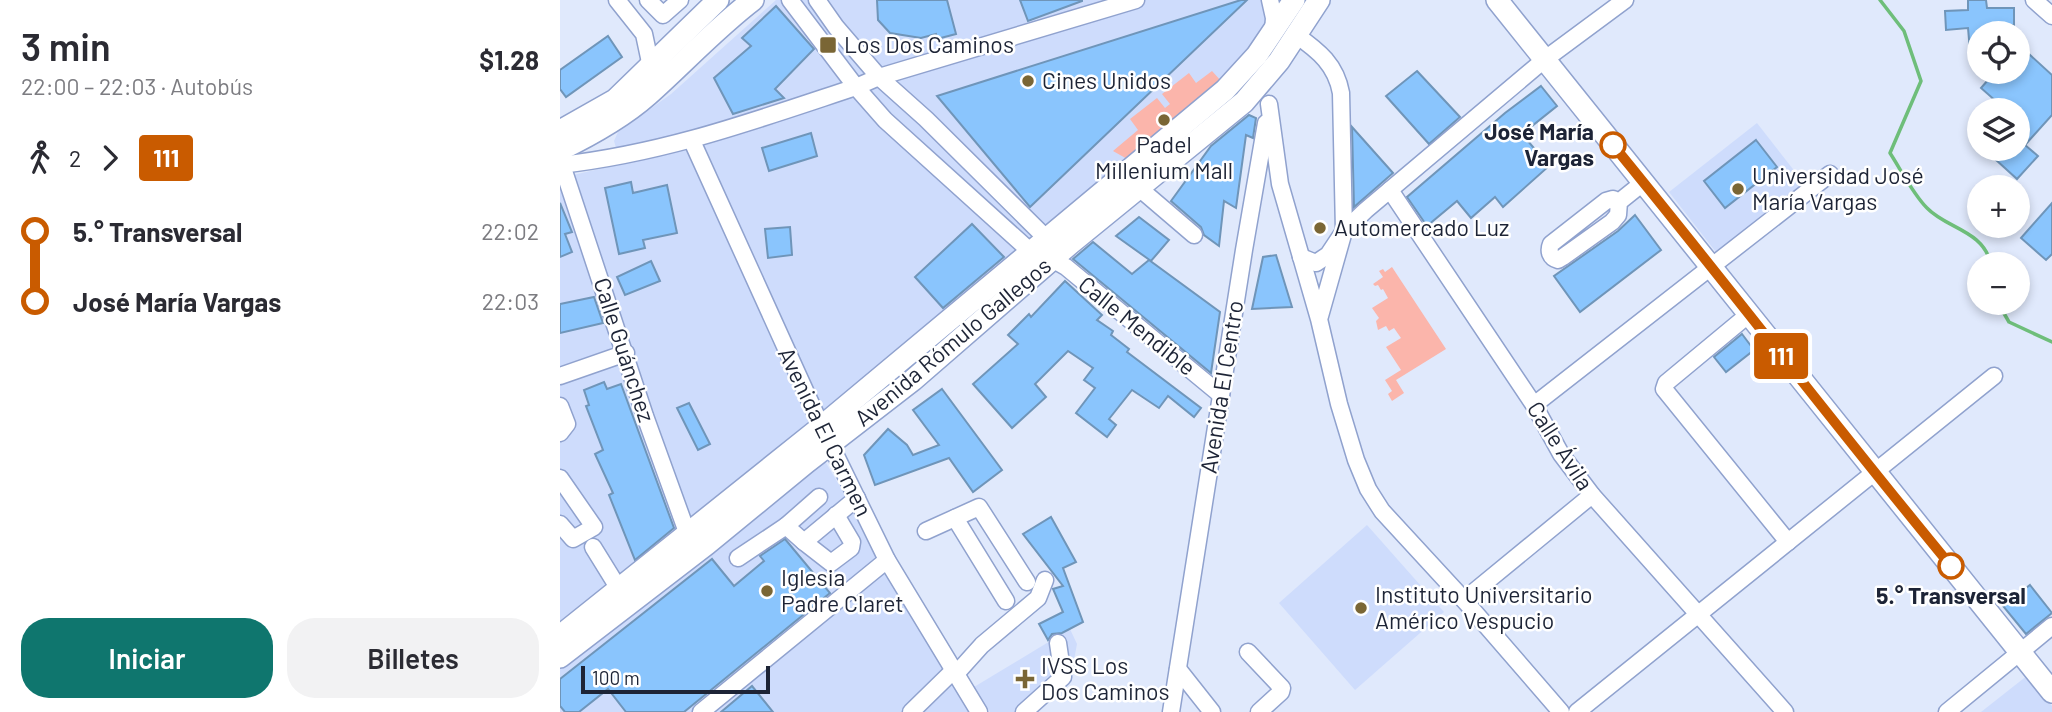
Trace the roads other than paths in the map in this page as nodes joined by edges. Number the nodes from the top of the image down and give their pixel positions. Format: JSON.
{"nodes":[{"id":1,"x":617,"y":0,"type":"edge"},
{"id":2,"x":648,"y":0,"type":"edge"},
{"id":3,"x":680,"y":0,"type":"edge"},
{"id":4,"x":718,"y":0,"type":"edge"},
{"id":5,"x":753,"y":0,"type":"edge"},
{"id":6,"x":790,"y":0,"type":"edge"},
{"id":7,"x":817,"y":0,"type":"edge"},
{"id":8,"x":1136,"y":0,"type":"edge"},
{"id":9,"x":1270,"y":0,"type":"edge"},
{"id":10,"x":1294,"y":0,"type":"edge"},
{"id":11,"x":1319,"y":0,"type":"edge"},
{"id":12,"x":1497,"y":0,"type":"edge"},
{"id":13,"x":1625,"y":0,"type":"edge"},
{"id":14,"x":2034,"y":0,"type":"edge"},
{"id":15,"x":663,"y":15,"type":"junction"},
{"id":16,"x":2052,"y":16,"type":"edge"},
{"id":17,"x":1273,"y":33,"type":"junction"},
{"id":18,"x":644,"y":34,"type":"junction"},
{"id":19,"x":1296,"y":35,"type":"junction"},
{"id":20,"x":1544,"y":60,"type":"junction"},
{"id":21,"x":651,"y":67,"type":"junction"},
{"id":22,"x":879,"y":77,"type":"junction"},
{"id":23,"x":1233,"y":83,"type":"junction"},
{"id":24,"x":856,"y":87,"type":"junction"},
{"id":25,"x":1261,"y":98,"type":"junction"},
{"id":26,"x":560,"y":131,"type":"edge"},
{"id":27,"x":692,"y":141,"type":"junction"},
{"id":28,"x":1268,"y":154,"type":"junction"},
{"id":29,"x":561,"y":160,"type":"edge"},
{"id":30,"x":1830,"y":174,"type":"dead end"},
{"id":31,"x":1257,"y":181,"type":"junction"},
{"id":32,"x":1644,"y":182,"type":"junction"},
{"id":33,"x":1280,"y":184,"type":"junction"},
{"id":34,"x":1139,"y":188,"type":"junction"},
{"id":35,"x":1390,"y":190,"type":"junction"},
{"id":36,"x":1619,"y":202,"type":"dead end"},
{"id":37,"x":1344,"y":231,"type":"junction"},
{"id":38,"x":1194,"y":235,"type":"dead end"},
{"id":39,"x":1037,"y":245,"type":"junction"},
{"id":40,"x":1301,"y":257,"type":"junction"},
{"id":41,"x":1052,"y":259,"type":"junction"},
{"id":42,"x":1713,"y":266,"type":"junction"},
{"id":43,"x":1748,"y":315,"type":"junction"},
{"id":44,"x":1319,"y":319,"type":"junction"},
{"id":45,"x":626,"y":353,"type":"junction"},
{"id":46,"x":560,"y":376,"type":"edge"},
{"id":47,"x":1994,"y":376,"type":"dead end"},
{"id":48,"x":1221,"y":395,"type":"junction"},
{"id":49,"x":1534,"y":405,"type":"junction"},
{"id":50,"x":560,"y":406,"type":"edge"},
{"id":51,"x":560,"y":433,"type":"edge"},
{"id":52,"x":826,"y":436,"type":"junction"},
{"id":53,"x":1875,"y":474,"type":"junction"},
{"id":54,"x":560,"y":478,"type":"edge"},
{"id":55,"x":1592,"y":495,"type":"junction"},
{"id":56,"x":819,"y":498,"type":"dead end"},
{"id":57,"x":857,"y":498,"type":"junction"},
{"id":58,"x":836,"y":515,"type":"junction"},
{"id":59,"x":955,"y":518,"type":"junction"},
{"id":60,"x":560,"y":524,"type":"edge"},
{"id":61,"x":786,"y":526,"type":"junction"},
{"id":62,"x":926,"y":531,"type":"dead end"},
{"id":63,"x":688,"y":535,"type":"junction"},
{"id":64,"x":804,"y":542,"type":"junction"},
{"id":65,"x":1788,"y":542,"type":"junction"},
{"id":66,"x":593,"y":547,"type":"dead end"},
{"id":67,"x":738,"y":558,"type":"dead end"},
{"id":68,"x":887,"y":560,"type":"junction"},
{"id":69,"x":1045,"y":580,"type":"dead end"},
{"id":70,"x":1027,"y":582,"type":"dead end"},
{"id":71,"x":620,"y":589,"type":"junction"},
{"id":72,"x":1464,"y":600,"type":"junction"},
{"id":73,"x":1006,"y":601,"type":"dead end"},
{"id":74,"x":1698,"y":615,"type":"junction"},
{"id":75,"x":2052,"y":626,"type":"edge"},
{"id":76,"x":560,"y":636,"type":"edge"},
{"id":77,"x":1058,"y":643,"type":"dead end"},
{"id":78,"x":2019,"y":651,"type":"junction"},
{"id":79,"x":1248,"y":652,"type":"dead end"},
{"id":80,"x":560,"y":657,"type":"edge"},
{"id":81,"x":1178,"y":669,"type":"junction"},
{"id":82,"x":954,"y":673,"type":"junction"},
{"id":83,"x":2052,"y":692,"type":"edge"},
{"id":84,"x":701,"y":712,"type":"edge"},
{"id":85,"x":911,"y":712,"type":"edge"},
{"id":86,"x":978,"y":712,"type":"edge"},
{"id":87,"x":1024,"y":712,"type":"edge"},
{"id":88,"x":1171,"y":712,"type":"edge"},
{"id":89,"x":1212,"y":712,"type":"edge"},
{"id":90,"x":1259,"y":712,"type":"edge"},
{"id":91,"x":1561,"y":712,"type":"edge"},
{"id":92,"x":1577,"y":712,"type":"edge"},
{"id":93,"x":1785,"y":712,"type":"edge"},
{"id":94,"x":1947,"y":712,"type":"edge"}],
"edges":[{"from":1,"to":18,"type":"street"},
{"from":2,"to":15,"type":"street"},
{"from":3,"to":15,"type":"street"},
{"from":4,"to":21,"type":"main road"},
{"from":5,"to":29,"type":"main road"},
{"from":6,"to":24,"type":"street"},
{"from":7,"to":22,"type":"street"},
{"from":8,"to":22,"type":"street"},
{"from":9,"to":17,"type":"street"},
{"from":10,"to":17,"type":"main road","name":"Avenida Rómulo Gallegos"},
{"from":11,"to":19,"type":"main road","name":"Avenida Rómulo Gallegos"},
{"from":12,"to":20,"type":"main road"},
{"from":13,"to":20,"type":"street"},
{"from":14,"to":16,"type":"street"},
{"from":15,"to":18,"type":"street"},
{"from":17,"to":23,"type":"main road","name":"Avenida Rómulo Gallegos"},
{"from":18,"to":21,"type":"street"},
{"from":19,"to":25,"type":"main road","name":"Avenida Rómulo Gallegos"},
{"from":19,"to":37,"type":"street"},
{"from":20,"to":32,"type":"main road"},
{"from":20,"to":35,"type":"street"},
{"from":21,"to":26,"type":"main road"},
{"from":22,"to":24,"type":"street"},
{"from":22,"to":39,"type":"street"},
{"from":23,"to":25,"type":"street"},
{"from":23,"to":39,"type":"main road","name":"Avenida Rómulo Gallegos"},
{"from":24,"to":27,"type":"street"},
{"from":24,"to":39,"type":"street"},
{"from":25,"to":28,"type":"street"},
{"from":25,"to":34,"type":"main road","name":"Avenida Rómulo Gallegos"},
{"from":27,"to":29,"type":"street"},
{"from":27,"to":52,"type":"street","name":"Avenida El Carmen"},
{"from":28,"to":31,"type":"street","name":"Avenida El Centro"},
{"from":28,"to":33,"type":"street"},
{"from":29,"to":45,"type":"street","name":"Calle Guánchez"},
{"from":30,"to":42,"type":"street"},
{"from":31,"to":33,"type":"street"},
{"from":31,"to":48,"type":"street","name":"Avenida El Centro"},
{"from":32,"to":36,"type":"street"},
{"from":32,"to":42,"type":"main road"},
{"from":33,"to":40,"type":"street"},
{"from":34,"to":38,"type":"street"},
{"from":34,"to":41,"type":"main road","name":"Avenida Rómulo Gallegos"},
{"from":35,"to":37,"type":"street"},
{"from":35,"to":49,"type":"street","name":"Calle Ávila"},
{"from":37,"to":40,"type":"street"},
{"from":37,"to":44,"type":"street"},
{"from":39,"to":41,"type":"street","name":"Calle Mendible"},
{"from":39,"to":52,"type":"main road","name":"Avenida Rómulo Gallegos"},
{"from":40,"to":44,"type":"street"},
{"from":41,"to":48,"type":"street","name":"Calle Mendible"},
{"from":41,"to":52,"type":"main road","name":"Avenida Rómulo Gallegos"},
{"from":42,"to":43,"type":"main road"},
{"from":42,"to":49,"type":"street"},
{"from":43,"to":53,"type":"main road"},
{"from":43,"to":65,"type":"street"},
{"from":44,"to":72,"type":"street"},
{"from":45,"to":46,"type":"street"},
{"from":45,"to":63,"type":"street","name":"Calle Guánchez"},
{"from":47,"to":53,"type":"street"},
{"from":48,"to":81,"type":"street","name":"Avenida El Centro"},
{"from":49,"to":55,"type":"street","name":"Calle Ávila"},
{"from":50,"to":51,"type":"street"},
{"from":52,"to":57,"type":"street","name":"Avenida El Carmen"},
{"from":52,"to":63,"type":"main road","name":"Avenida Rómulo Gallegos"},
{"from":52,"to":80,"type":"main road","name":"Avenida Rómulo Gallegos"},
{"from":53,"to":65,"type":"street"},
{"from":53,"to":78,"type":"main road"},
{"from":54,"to":60,"type":"street"},
{"from":55,"to":72,"type":"street"},
{"from":55,"to":74,"type":"street","name":"Calle Ávila"},
{"from":56,"to":61,"type":"street"},
{"from":57,"to":58,"type":"street"},
{"from":57,"to":68,"type":"street","name":"Avenida El Carmen"},
{"from":58,"to":64,"type":"street"},
{"from":58,"to":64,"type":"street"},
{"from":59,"to":62,"type":"street"},
{"from":59,"to":70,"type":"street"},
{"from":59,"to":73,"type":"street"},
{"from":61,"to":64,"type":"street"},
{"from":61,"to":67,"type":"street"},
{"from":63,"to":71,"type":"main road","name":"Avenida Rómulo Gallegos"},
{"from":65,"to":74,"type":"street"},
{"from":66,"to":71,"type":"street"},
{"from":68,"to":82,"type":"street","name":"Avenida El Carmen"},
{"from":68,"to":84,"type":"street"},
{"from":69,"to":82,"type":"street"},
{"from":71,"to":76,"type":"main road","name":"Avenida Rómulo Gallegos"},
{"from":72,"to":91,"type":"street"},
{"from":74,"to":92,"type":"street"},
{"from":74,"to":93,"type":"street","name":"Calle Ávila"},
{"from":75,"to":78,"type":"street"},
{"from":77,"to":87,"type":"street"},
{"from":78,"to":83,"type":"main road"},
{"from":78,"to":94,"type":"street"},
{"from":79,"to":90,"type":"street"},
{"from":81,"to":88,"type":"street","name":"Avenida El Centro"},
{"from":81,"to":89,"type":"street"},
{"from":82,"to":85,"type":"street"},
{"from":82,"to":86,"type":"street","name":"Avenida El Carmen"}]}
